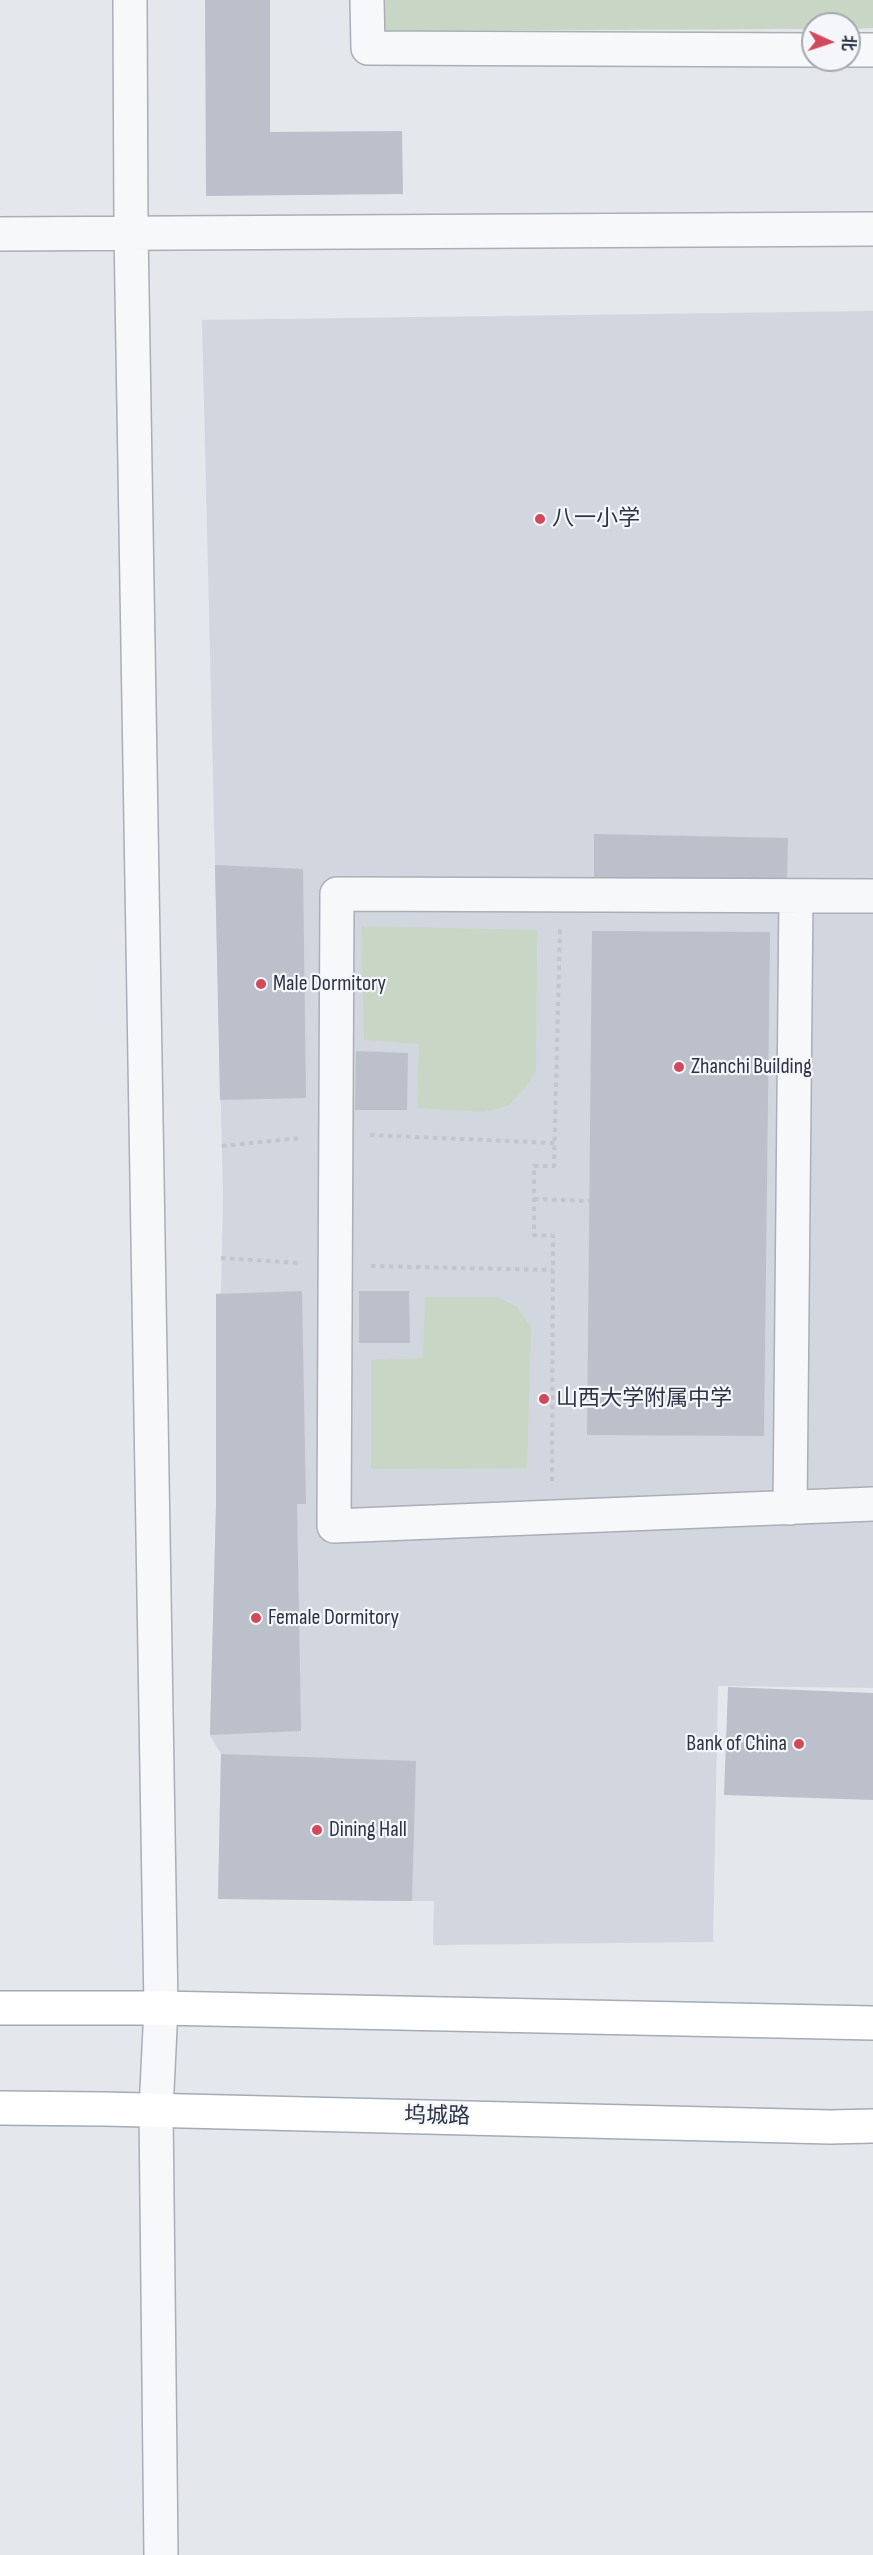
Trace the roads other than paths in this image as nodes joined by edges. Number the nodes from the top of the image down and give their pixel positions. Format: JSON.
{"nodes":[{"id":1,"x":130,"y":0,"type":"edge"},
{"id":2,"x":367,"y":0,"type":"edge"},
{"id":3,"x":801,"y":50,"type":"edge"},
{"id":4,"x":873,"y":229,"type":"edge"},
{"id":5,"x":130,"y":231,"type":"junction"},
{"id":6,"x":0,"y":234,"type":"edge"},
{"id":7,"x":796,"y":896,"type":"junction"},
{"id":8,"x":873,"y":896,"type":"edge"},
{"id":9,"x":873,"y":1504,"type":"edge"},
{"id":10,"x":790,"y":1508,"type":"junction"},
{"id":11,"x":0,"y":2008,"type":"edge"},
{"id":12,"x":161,"y":2008,"type":"junction"},
{"id":13,"x":873,"y":2023,"type":"edge"},
{"id":14,"x":0,"y":2108,"type":"edge"},
{"id":15,"x":156,"y":2110,"type":"junction"},
{"id":16,"x":873,"y":2126,"type":"edge"},
{"id":17,"x":162,"y":2555,"type":"edge"}],
"edges":[{"from":1,"to":5,"type":"street"},
{"from":2,"to":3,"type":"street"},
{"from":4,"to":5,"type":"street"},
{"from":5,"to":6,"type":"street"},
{"from":5,"to":12,"type":"street"},
{"from":7,"to":8,"type":"street"},
{"from":7,"to":10,"type":"street"},
{"from":7,"to":10,"type":"street"},
{"from":9,"to":10,"type":"street"},
{"from":11,"to":12,"type":"main road"},
{"from":12,"to":13,"type":"main road"},
{"from":12,"to":15,"type":"street"},
{"from":14,"to":15,"type":"main road","name":"坞城路"},
{"from":15,"to":16,"type":"main road","name":"坞城路"},
{"from":15,"to":17,"type":"street"}]}
